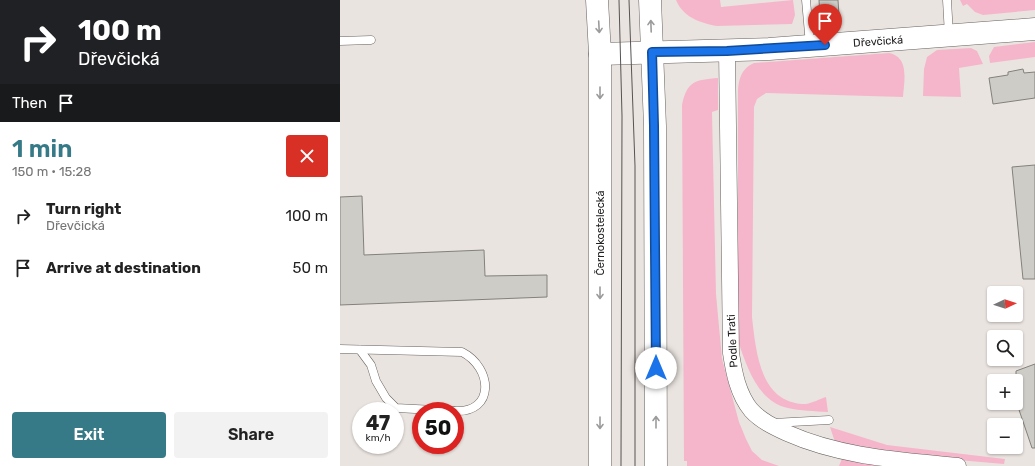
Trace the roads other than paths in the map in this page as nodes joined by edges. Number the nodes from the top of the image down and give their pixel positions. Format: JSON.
{"nodes":[{"id":1,"x":597,"y":0,"type":"edge"},
{"id":2,"x":650,"y":0,"type":"edge"},
{"id":3,"x":806,"y":0,"type":"edge"},
{"id":4,"x":947,"y":0,"type":"edge"},
{"id":5,"x":1035,"y":29,"type":"edge"},
{"id":6,"x":949,"y":36,"type":"junction"},
{"id":7,"x":371,"y":40,"type":"dead end"},
{"id":8,"x":340,"y":41,"type":"edge"},
{"id":9,"x":810,"y":46,"type":"junction"},
{"id":10,"x":727,"y":51,"type":"junction"},
{"id":11,"x":652,"y":52,"type":"junction"},
{"id":12,"x":600,"y":54,"type":"junction"},
{"id":13,"x":340,"y":350,"type":"edge"},
{"id":14,"x":360,"y":350,"type":"junction"},
{"id":15,"x":412,"y":409,"type":"edge"},
{"id":16,"x":464,"y":410,"type":"edge"},
{"id":17,"x":829,"y":420,"type":"dead end"},
{"id":18,"x":766,"y":423,"type":"junction"},
{"id":19,"x":600,"y":460,"type":"edge"},
{"id":20,"x":656,"y":463,"type":"edge"},
{"id":21,"x":958,"y":466,"type":"edge"}],
"edges":[{"from":1,"to":12,"type":"main road","name":"Černokostelecká","one_way":true},
{"from":11,"to":2,"type":"main road","one_way":true},
{"from":3,"to":9,"type":"lane"},
{"from":4,"to":6,"type":"lane"},
{"from":5,"to":6,"type":"main road","name":"Dřevčická"},
{"from":6,"to":9,"type":"main road","name":"Dřevčická"},
{"from":7,"to":8,"type":"lane"},
{"from":9,"to":10,"type":"main road","name":"Dřevčická"},
{"from":10,"to":11,"type":"main road","name":"Dřevčická"},
{"from":10,"to":18,"type":"street","name":"Podle Trati"},
{"from":11,"to":12,"type":"main road","name":"Dřevčická"},
{"from":20,"to":11,"type":"main road","one_way":true},
{"from":12,"to":19,"type":"main road","name":"Černokostelecká","one_way":true},
{"from":13,"to":14,"type":"lane"},
{"from":14,"to":15,"type":"lane"},
{"from":14,"to":16,"type":"lane"},
{"from":17,"to":18,"type":"lane"},
{"from":18,"to":21,"type":"street","name":"Podle Trati"}]}
